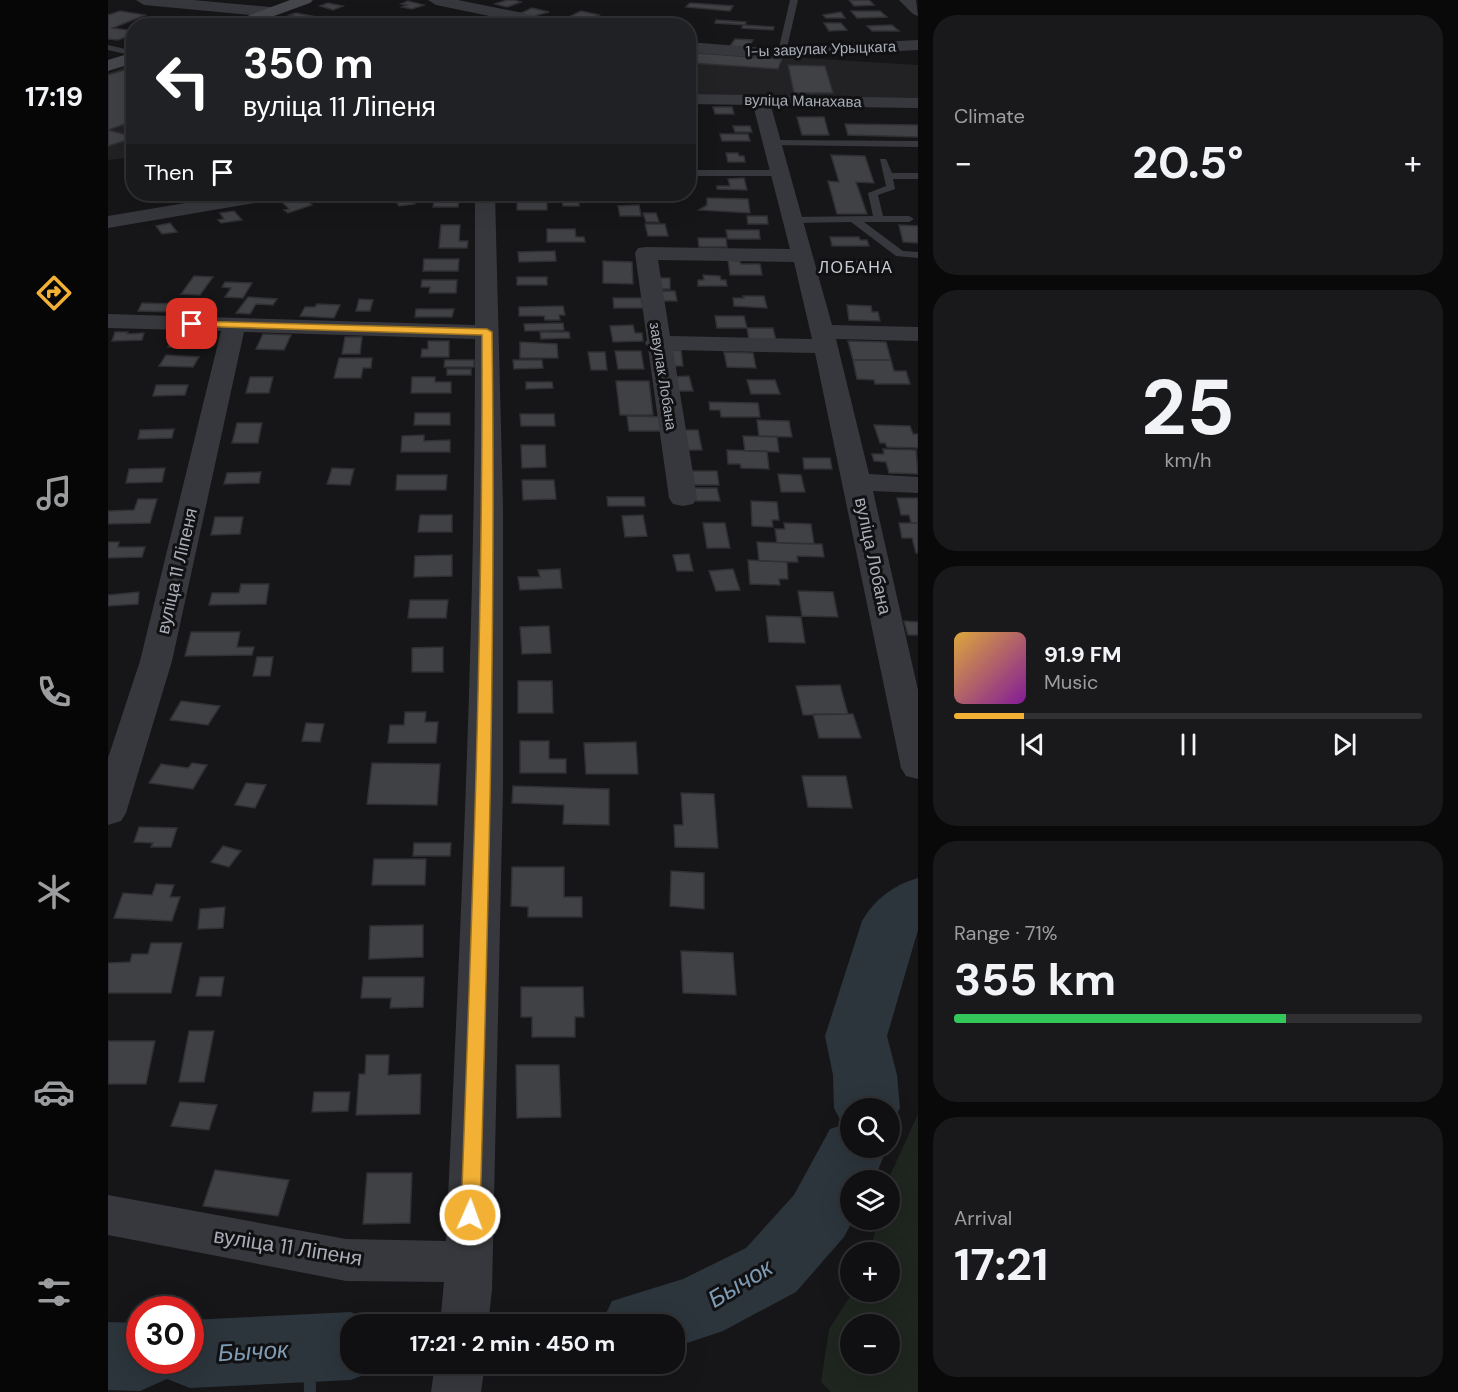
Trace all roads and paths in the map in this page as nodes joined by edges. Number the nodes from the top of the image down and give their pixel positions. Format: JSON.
{"nodes":[{"id":1,"x":144,"y":0,"type":"edge"},
{"id":2,"x":305,"y":0,"type":"edge"},
{"id":3,"x":436,"y":0,"type":"edge"},
{"id":4,"x":794,"y":0,"type":"edge"},
{"id":5,"x":907,"y":0,"type":"edge"},
{"id":6,"x":525,"y":3,"type":"dead end"},
{"id":7,"x":918,"y":11,"type":"edge"},
{"id":8,"x":271,"y":12,"type":"junction"},
{"id":9,"x":499,"y":13,"type":"junction"},
{"id":10,"x":253,"y":18,"type":"edge"},
{"id":11,"x":524,"y":18,"type":"edge"},
{"id":12,"x":918,"y":45,"type":"edge"},
{"id":13,"x":108,"y":47,"type":"edge"},
{"id":14,"x":696,"y":48,"type":"edge"},
{"id":15,"x":782,"y":51,"type":"junction"},
{"id":16,"x":126,"y":53,"type":"edge"},
{"id":17,"x":126,"y":59,"type":"edge"},
{"id":18,"x":108,"y":66,"type":"edge"},
{"id":19,"x":696,"y":99,"type":"edge"},
{"id":20,"x":760,"y":100,"type":"junction"},
{"id":21,"x":918,"y":103,"type":"edge"},
{"id":22,"x":918,"y":144,"type":"edge"},
{"id":23,"x":865,"y":151,"type":"dead end"},
{"id":24,"x":776,"y":155,"type":"junction"},
{"id":25,"x":883,"y":160,"type":"dead end"},
{"id":26,"x":696,"y":172,"type":"edge"},
{"id":27,"x":888,"y":176,"type":"junction"},
{"id":28,"x":918,"y":176,"type":"edge"},
{"id":29,"x":231,"y":201,"type":"edge"},
{"id":30,"x":485,"y":201,"type":"edge"},
{"id":31,"x":793,"y":219,"type":"junction"},
{"id":32,"x":853,"y":219,"type":"junction"},
{"id":33,"x":879,"y":219,"type":"junction"},
{"id":34,"x":909,"y":219,"type":"dead end"},
{"id":35,"x":108,"y":222,"type":"edge"},
{"id":36,"x":918,"y":255,"type":"edge"},
{"id":37,"x":802,"y":256,"type":"junction"},
{"id":38,"x":108,"y":321,"type":"edge"},
{"id":39,"x":234,"y":325,"type":"junction"},
{"id":40,"x":487,"y":332,"type":"junction"},
{"id":41,"x":918,"y":334,"type":"edge"},
{"id":42,"x":822,"y":339,"type":"junction"},
{"id":43,"x":657,"y":343,"type":"junction"},
{"id":44,"x":857,"y":482,"type":"junction"},
{"id":45,"x":918,"y":485,"type":"edge"},
{"id":46,"x":683,"y":498,"type":"dead end"},
{"id":47,"x":918,"y":768,"type":"edge"},
{"id":48,"x":108,"y":813,"type":"edge"},
{"id":49,"x":108,"y":1215,"type":"edge"},
{"id":50,"x":467,"y":1292,"type":"edge"}],
"edges":[{"from":1,"to":8,"type":"street"},
{"from":2,"to":8,"type":"main road"},
{"from":3,"to":9,"type":"street"},
{"from":4,"to":15,"type":"lane"},
{"from":5,"to":7,"type":"street"},
{"from":6,"to":9,"type":"street"},
{"from":8,"to":10,"type":"main road"},
{"from":9,"to":11,"type":"street"},
{"from":12,"to":15,"type":"street","name":"1-ы завулак Урыцкага"},
{"from":13,"to":16,"type":"lane"},
{"from":14,"to":15,"type":"street","name":"1-ы завулак Урыцкага"},
{"from":17,"to":18,"type":"main road"},
{"from":19,"to":20,"type":"street","name":"вуліца Манахава"},
{"from":20,"to":21,"type":"street","name":"вуліца Манахава"},
{"from":20,"to":24,"type":"street","name":"вуліца Лобана"},
{"from":22,"to":24,"type":"lane"},
{"from":23,"to":24,"type":"lane"},
{"from":24,"to":26,"type":"lane"},
{"from":24,"to":31,"type":"street","name":"вуліца Лобана"},
{"from":25,"to":27,"type":"lane"},
{"from":27,"to":28,"type":"lane"},
{"from":27,"to":33,"type":"lane"},
{"from":29,"to":35,"type":"street"},
{"from":30,"to":40,"type":"street"},
{"from":31,"to":32,"type":"lane"},
{"from":31,"to":37,"type":"street","name":"вуліца Лобана"},
{"from":32,"to":33,"type":"lane"},
{"from":32,"to":36,"type":"lane"},
{"from":33,"to":34,"type":"lane"},
{"from":37,"to":42,"type":"street","name":"вуліца Лобана"},
{"from":37,"to":43,"type":"street","name":"завулак Лобана"},
{"from":38,"to":39,"type":"street"},
{"from":39,"to":40,"type":"street"},
{"from":39,"to":48,"type":"street","name":"вуліца 11 Ліпеня"},
{"from":40,"to":50,"type":"street"},
{"from":41,"to":42,"type":"street"},
{"from":42,"to":43,"type":"street"},
{"from":42,"to":44,"type":"street","name":"вуліца Лобана"},
{"from":43,"to":46,"type":"street","name":"завулак Лобана"},
{"from":44,"to":45,"type":"street"},
{"from":44,"to":47,"type":"street","name":"вуліца Лобана"},
{"from":49,"to":50,"type":"street","name":"вуліца 11 Ліпеня"}]}
